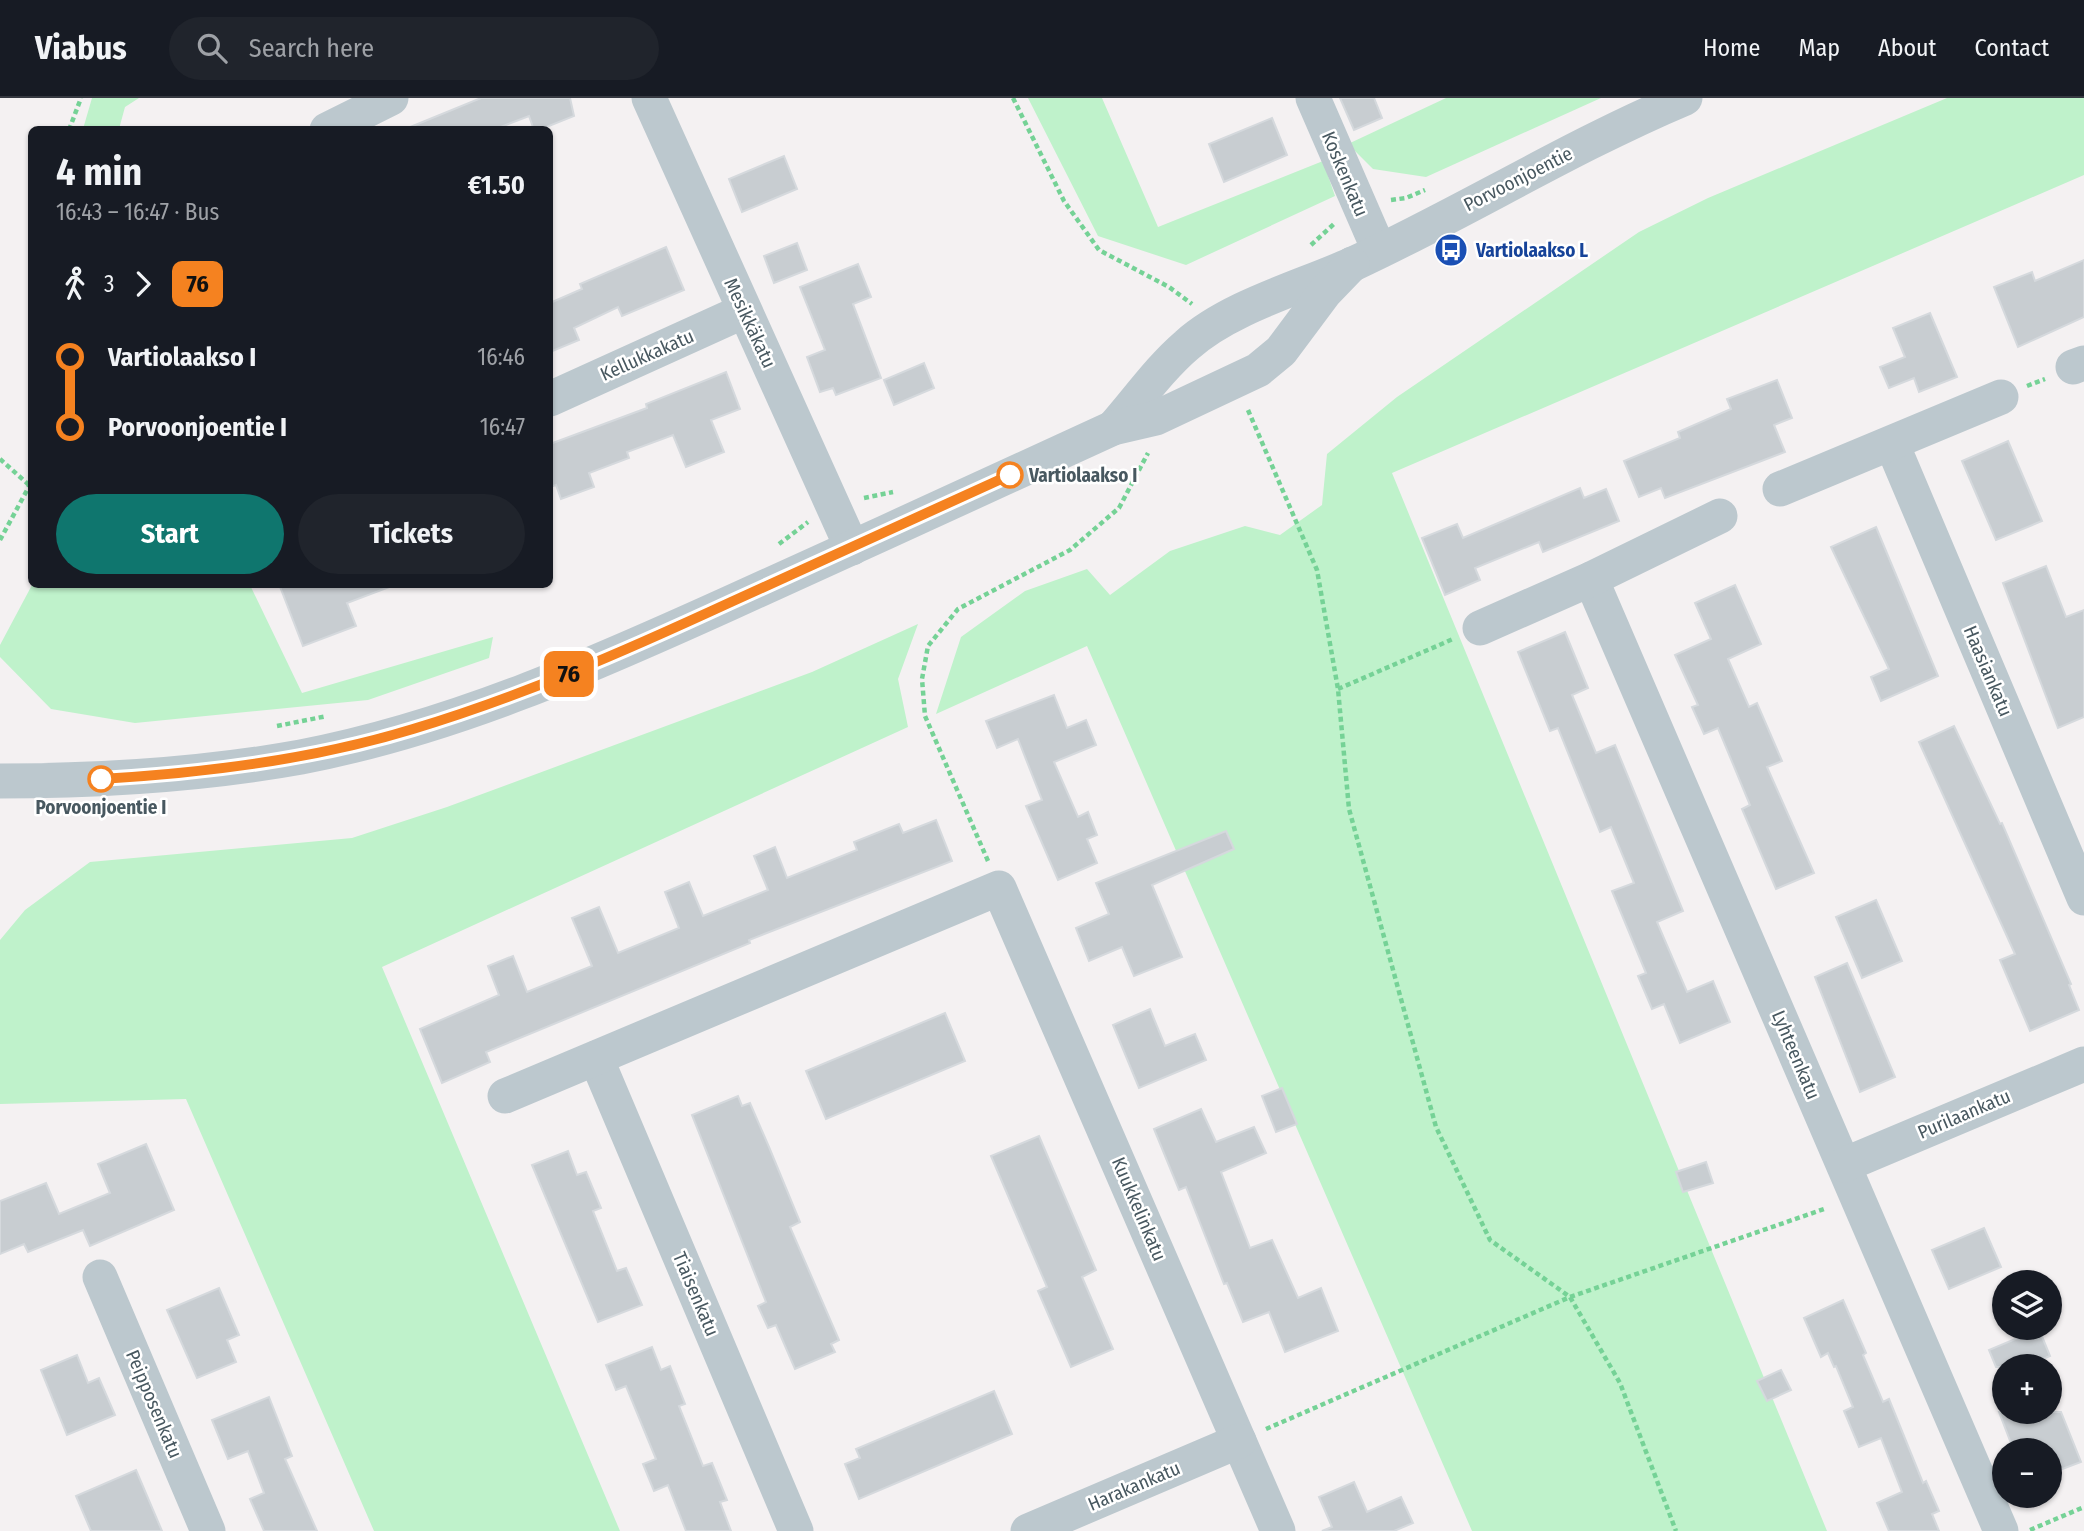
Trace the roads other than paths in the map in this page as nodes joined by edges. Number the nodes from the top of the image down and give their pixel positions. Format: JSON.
{"nodes":[{"id":1,"x":391,"y":98,"type":"edge"},
{"id":2,"x":649,"y":98,"type":"edge"},
{"id":3,"x":1313,"y":98,"type":"edge"},
{"id":4,"x":1685,"y":98,"type":"edge"},
{"id":5,"x":335,"y":126,"type":"edge"},
{"id":6,"x":1365,"y":257,"type":"junction"},
{"id":7,"x":744,"y":311,"type":"junction"},
{"id":8,"x":553,"y":397,"type":"edge"},
{"id":9,"x":2001,"y":397,"type":"road end"},
{"id":10,"x":1113,"y":428,"type":"junction"},
{"id":11,"x":1892,"y":444,"type":"junction"},
{"id":12,"x":1780,"y":489,"type":"dead end"},
{"id":13,"x":1720,"y":516,"type":"dead end"},
{"id":14,"x":852,"y":548,"type":"junction"},
{"id":15,"x":1591,"y":579,"type":"junction"},
{"id":16,"x":1480,"y":628,"type":"road end"},
{"id":17,"x":0,"y":782,"type":"edge"},
{"id":18,"x":2084,"y":898,"type":"edge"},
{"id":19,"x":596,"y":1058,"type":"junction"},
{"id":20,"x":2084,"y":1063,"type":"edge"},
{"id":21,"x":505,"y":1096,"type":"dead end"},
{"id":22,"x":1844,"y":1166,"type":"junction"},
{"id":23,"x":100,"y":1277,"type":"dead end"},
{"id":24,"x":1239,"y":1441,"type":"junction"},
{"id":25,"x":208,"y":1531,"type":"edge"},
{"id":26,"x":796,"y":1531,"type":"edge"},
{"id":27,"x":1028,"y":1531,"type":"edge"},
{"id":28,"x":1278,"y":1531,"type":"edge"},
{"id":29,"x":2001,"y":1531,"type":"edge"}],
"edges":[{"from":1,"to":5,"type":"street"},
{"from":2,"to":7,"type":"street","name":"Mesikkäkatu"},
{"from":3,"to":6,"type":"street","name":"Koskenkatu"},
{"from":4,"to":6,"type":"street","name":"Porvoonjoentie"},
{"from":6,"to":10,"type":"street","name":"Porvoonjoentie"},
{"from":6,"to":10,"type":"street","name":"Porvoonjoentie"},
{"from":7,"to":8,"type":"street","name":"Kellukkakatu"},
{"from":7,"to":14,"type":"street","name":"Mesikkäkatu"},
{"from":9,"to":11,"type":"street"},
{"from":10,"to":14,"type":"street","name":"Porvoonjoentie"},
{"from":11,"to":12,"type":"street"},
{"from":11,"to":18,"type":"street","name":"Haasiankatu"},
{"from":13,"to":15,"type":"street"},
{"from":14,"to":17,"type":"street","name":"Porvoonjoentie"},
{"from":15,"to":16,"type":"street"},
{"from":15,"to":22,"type":"street","name":"Lyhteenkatu"},
{"from":19,"to":21,"type":"street"},
{"from":19,"to":24,"type":"street","name":"Kuukkelinkatu"},
{"from":19,"to":26,"type":"street","name":"Tiaisenkatu"},
{"from":20,"to":22,"type":"street","name":"Purilaankatu"},
{"from":22,"to":29,"type":"street","name":"Lyhteenkatu"},
{"from":23,"to":25,"type":"street","name":"Peipposenkatu"},
{"from":24,"to":27,"type":"street","name":"Harakankatu"},
{"from":24,"to":28,"type":"street","name":"Kuukkelinkatu"}]}
